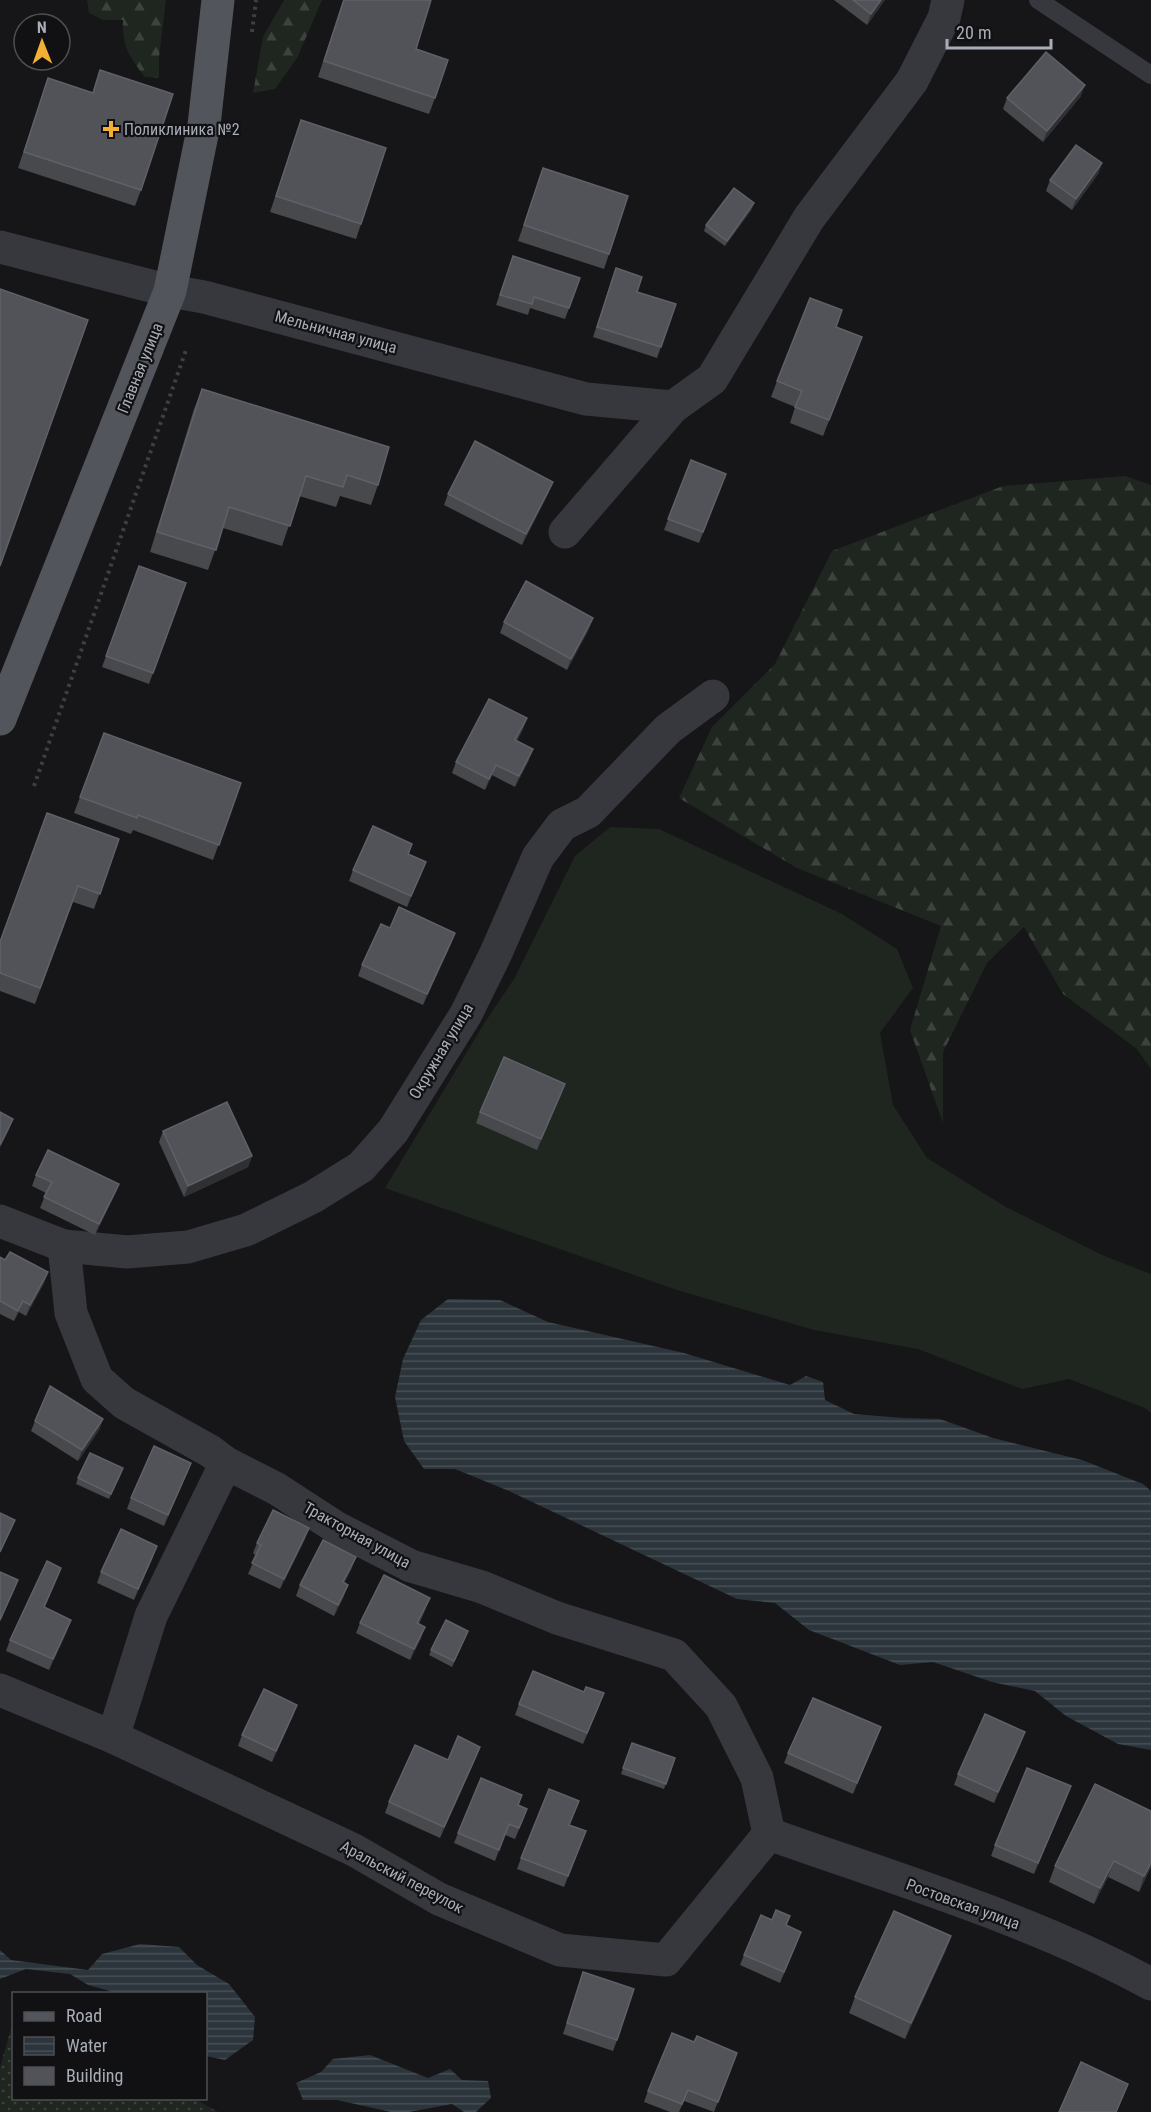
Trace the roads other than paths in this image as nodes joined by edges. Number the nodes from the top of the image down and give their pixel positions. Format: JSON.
{"nodes":[{"id":1,"x":218,"y":0,"type":"edge"},
{"id":2,"x":948,"y":0,"type":"edge"},
{"id":3,"x":1038,"y":0,"type":"edge"},
{"id":4,"x":1151,"y":75,"type":"edge"},
{"id":5,"x":0,"y":247,"type":"edge"},
{"id":6,"x":170,"y":291,"type":"junction"},
{"id":7,"x":673,"y":407,"type":"junction"},
{"id":8,"x":565,"y":532,"type":"dead end"},
{"id":9,"x":714,"y":696,"type":"dead end"},
{"id":10,"x":0,"y":719,"type":"edge"},
{"id":11,"x":0,"y":1221,"type":"edge"},
{"id":12,"x":64,"y":1246,"type":"junction"},
{"id":13,"x":226,"y":1463,"type":"junction"},
{"id":14,"x":0,"y":1690,"type":"edge"},
{"id":15,"x":113,"y":1737,"type":"junction"},
{"id":16,"x":769,"y":1834,"type":"junction"},
{"id":17,"x":1151,"y":1984,"type":"edge"}],
"edges":[{"from":1,"to":6,"type":"main road","name":"Главная улица"},
{"from":2,"to":7,"type":"street"},
{"from":3,"to":4,"type":"lane"},
{"from":5,"to":6,"type":"street","name":"Мельничная улица"},
{"from":6,"to":7,"type":"street","name":"Мельничная улица"},
{"from":6,"to":10,"type":"main road","name":"Главная улица"},
{"from":7,"to":8,"type":"street"},
{"from":9,"to":12,"type":"street","name":"Окружная улица"},
{"from":11,"to":12,"type":"street"},
{"from":12,"to":13,"type":"street","name":"Тракторная улица"},
{"from":13,"to":15,"type":"street"},
{"from":13,"to":16,"type":"street","name":"Тракторная улица"},
{"from":14,"to":15,"type":"street","name":"Аральский переулок"},
{"from":15,"to":16,"type":"street","name":"Аральский переулок"},
{"from":16,"to":17,"type":"street","name":"Ростовская улица"}]}
